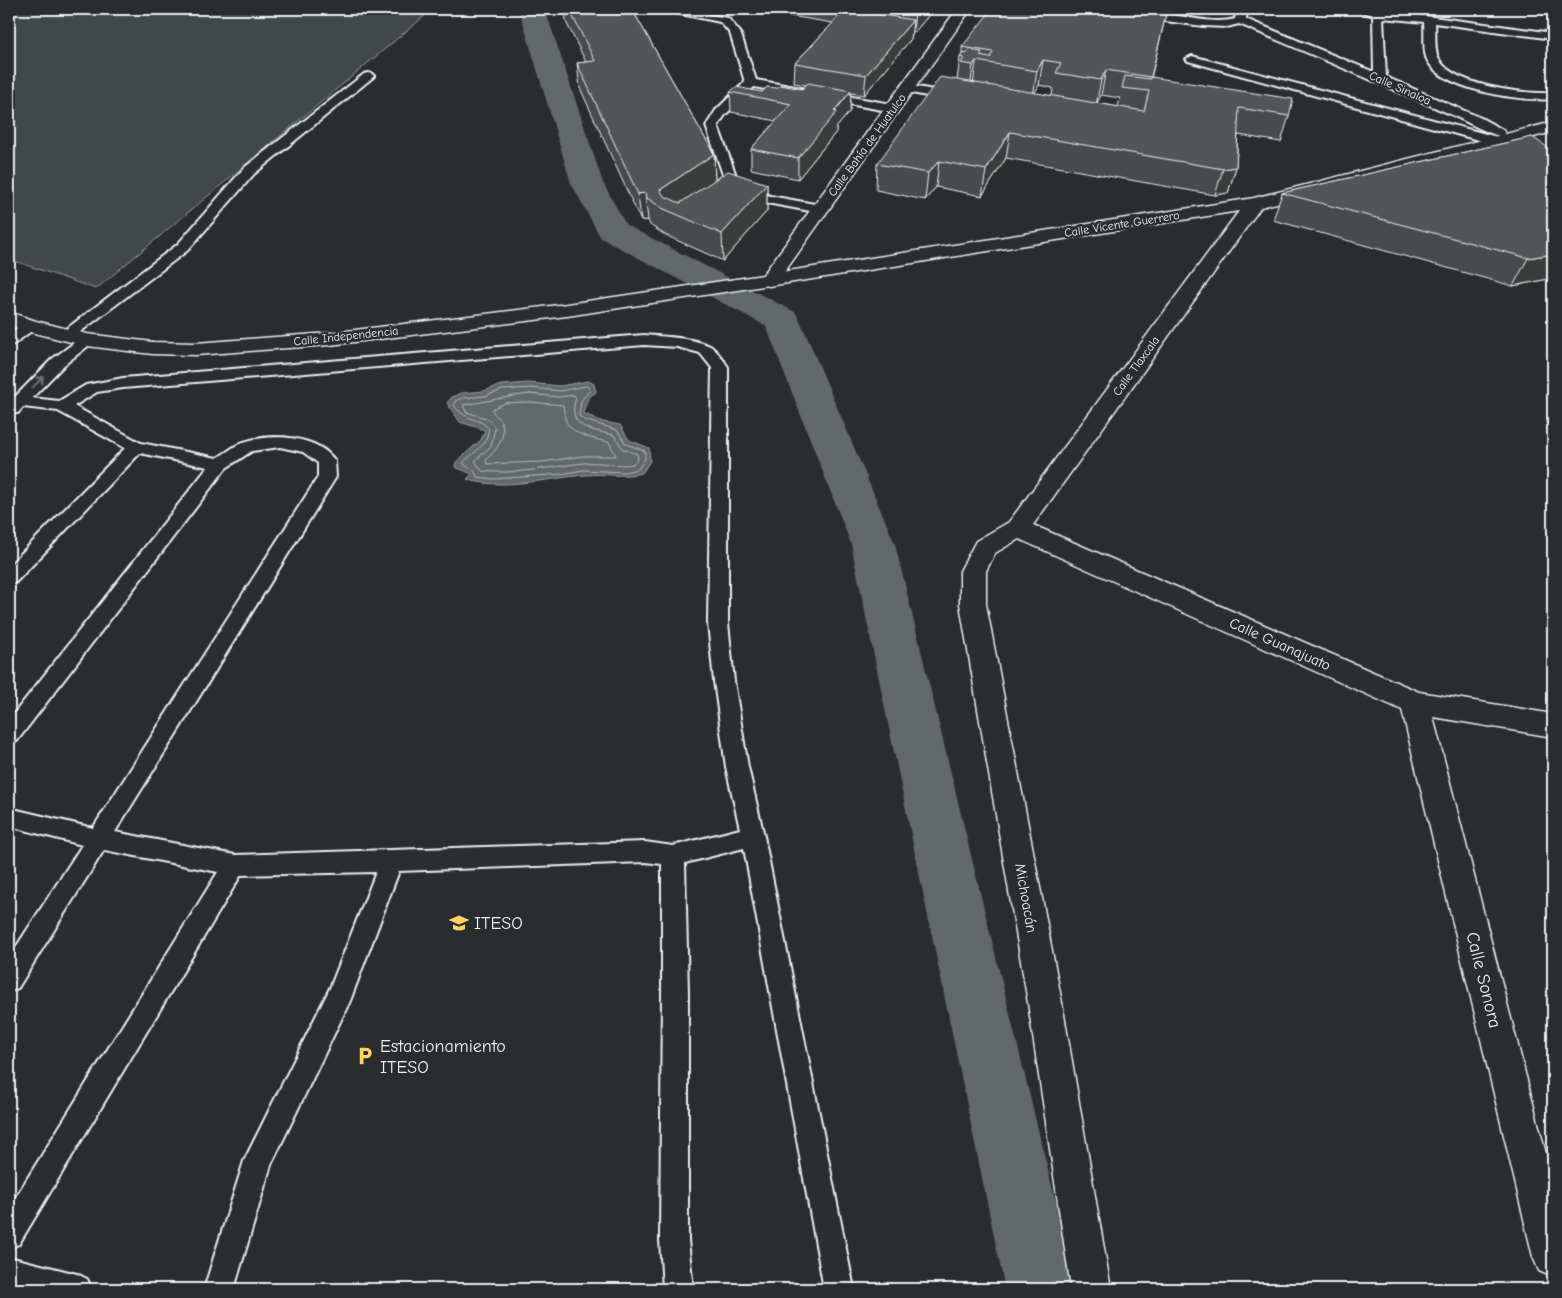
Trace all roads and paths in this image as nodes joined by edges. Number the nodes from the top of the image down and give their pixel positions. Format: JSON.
{"nodes":[{"id":1,"x":964,"y":9,"type":"edge"},
{"id":2,"x":1096,"y":9,"type":"edge"},
{"id":3,"x":1242,"y":9,"type":"edge"},
{"id":4,"x":1364,"y":9,"type":"edge"},
{"id":5,"x":1537,"y":9,"type":"edge"},
{"id":6,"x":680,"y":10,"type":"dead end"},
{"id":7,"x":1553,"y":11,"type":"edge"},
{"id":8,"x":1378,"y":14,"type":"junction"},
{"id":9,"x":1429,"y":19,"type":"junction"},
{"id":10,"x":1240,"y":21,"type":"junction"},
{"id":11,"x":1553,"y":36,"type":"edge"},
{"id":12,"x":1192,"y":59,"type":"dead end"},
{"id":13,"x":368,"y":76,"type":"dead end"},
{"id":14,"x":1380,"y":79,"type":"junction"},
{"id":15,"x":750,"y":83,"type":"junction"},
{"id":16,"x":906,"y":90,"type":"junction"},
{"id":17,"x":1553,"y":96,"type":"edge"},
{"id":18,"x":967,"y":100,"type":"edge"},
{"id":19,"x":892,"y":108,"type":"junction"},
{"id":20,"x":1553,"y":127,"type":"edge"},
{"id":21,"x":1510,"y":143,"type":"junction"},
{"id":22,"x":1254,"y":203,"type":"junction"},
{"id":23,"x":821,"y":209,"type":"junction"},
{"id":24,"x":762,"y":282,"type":"junction"},
{"id":25,"x":684,"y":294,"type":"joint"},
{"id":26,"x":9,"y":318,"type":"edge"},
{"id":27,"x":29,"y":326,"type":"junction"},
{"id":28,"x":66,"y":336,"type":"junction"},
{"id":29,"x":87,"y":340,"type":"junction"},
{"id":30,"x":9,"y":341,"type":"edge"},
{"id":31,"x":12,"y":405,"type":"edge"},
{"id":32,"x":62,"y":406,"type":"junction"},
{"id":33,"x":136,"y":447,"type":"junction"},
{"id":34,"x":220,"y":464,"type":"junction"},
{"id":35,"x":1018,"y":528,"type":"junction"},
{"id":36,"x":9,"y":577,"type":"edge"},
{"id":37,"x":1415,"y":703,"type":"junction"},
{"id":38,"x":1553,"y":725,"type":"edge"},
{"id":39,"x":11,"y":729,"type":"edge"},
{"id":40,"x":9,"y":817,"type":"edge"},
{"id":41,"x":753,"y":836,"type":"junction"},
{"id":42,"x":99,"y":839,"type":"junction"},
{"id":43,"x":673,"y":856,"type":"junction"},
{"id":44,"x":391,"y":862,"type":"junction"},
{"id":45,"x":235,"y":865,"type":"junction"},
{"id":46,"x":9,"y":980,"type":"edge"},
{"id":47,"x":9,"y":1234,"type":"edge"},
{"id":48,"x":1553,"y":1257,"type":"edge"},
{"id":49,"x":9,"y":1272,"type":"edge"},
{"id":50,"x":77,"y":1289,"type":"edge"},
{"id":51,"x":219,"y":1289,"type":"edge"},
{"id":52,"x":678,"y":1289,"type":"edge"},
{"id":53,"x":839,"y":1289,"type":"edge"},
{"id":54,"x":1091,"y":1289,"type":"edge"}],
"edges":[{"from":1,"to":16,"type":"street","name":"Calle Bahía de Huatulco"},
{"from":2,"to":10,"type":"lane"},
{"from":3,"to":10,"type":"lane"},
{"from":4,"to":8,"type":"lane"},
{"from":5,"to":7,"type":"lane"},
{"from":6,"to":15,"type":"lane"},
{"from":8,"to":9,"type":"lane"},
{"from":8,"to":14,"type":"lane"},
{"from":9,"to":11,"type":"lane"},
{"from":9,"to":17,"type":"lane"},
{"from":10,"to":14,"type":"lane","name":"Calle Sinaloa"},
{"from":12,"to":21,"type":"lane"},
{"from":13,"to":28,"type":"lane"},
{"from":14,"to":21,"type":"lane","name":"Calle Sinaloa"},
{"from":15,"to":19,"type":"lane"},
{"from":15,"to":23,"type":"lane"},
{"from":16,"to":18,"type":"lane"},
{"from":16,"to":19,"type":"street","name":"Calle Bahía de Huatulco"},
{"from":19,"to":23,"type":"street","name":"Calle Bahía de Huatulco"},
{"from":20,"to":21,"type":"street","name":"Calle Vicente Guerrero"},
{"from":21,"to":22,"type":"street","name":"Calle Vicente Guerrero"},
{"from":22,"to":24,"type":"street","name":"Calle Vicente Guerrero"},
{"from":22,"to":35,"type":"street","name":"Calle Tlaxcala"},
{"from":23,"to":24,"type":"street","name":"Calle Bahía de Huatulco"},
{"from":24,"to":25,"type":"street","name":"Calle Vicente Guerrero"},
{"from":25,"to":29,"type":"street","name":"Calle Independencia"},
{"from":26,"to":27,"type":"street","name":"Calle Independencia"},
{"from":27,"to":28,"type":"street","name":"Calle Independencia"},
{"from":27,"to":30,"type":"lane"},
{"from":28,"to":29,"type":"street","name":"Calle Independencia"},
{"from":31,"to":29,"type":"lane","one_way":true},
{"from":31,"to":32,"type":"lane"},
{"from":32,"to":33,"type":"lane"},
{"from":32,"to":41,"type":"lane"},
{"from":33,"to":34,"type":"lane"},
{"from":33,"to":36,"type":"lane"},
{"from":34,"to":39,"type":"lane"},
{"from":34,"to":42,"type":"lane"},
{"from":35,"to":37,"type":"street","name":"Calle Guanajuato"},
{"from":35,"to":54,"type":"street","name":"Michoacán"},
{"from":37,"to":38,"type":"street","name":"Calle Guanajuato"},
{"from":37,"to":48,"type":"street","name":"Calle Sonora"},
{"from":40,"to":42,"type":"lane"},
{"from":41,"to":43,"type":"lane"},
{"from":41,"to":53,"type":"lane"},
{"from":42,"to":45,"type":"lane"},
{"from":42,"to":46,"type":"lane"},
{"from":43,"to":44,"type":"lane"},
{"from":43,"to":52,"type":"lane"},
{"from":44,"to":45,"type":"lane"},
{"from":44,"to":51,"type":"lane"},
{"from":45,"to":47,"type":"lane"},
{"from":49,"to":50,"type":"lane"}]}
